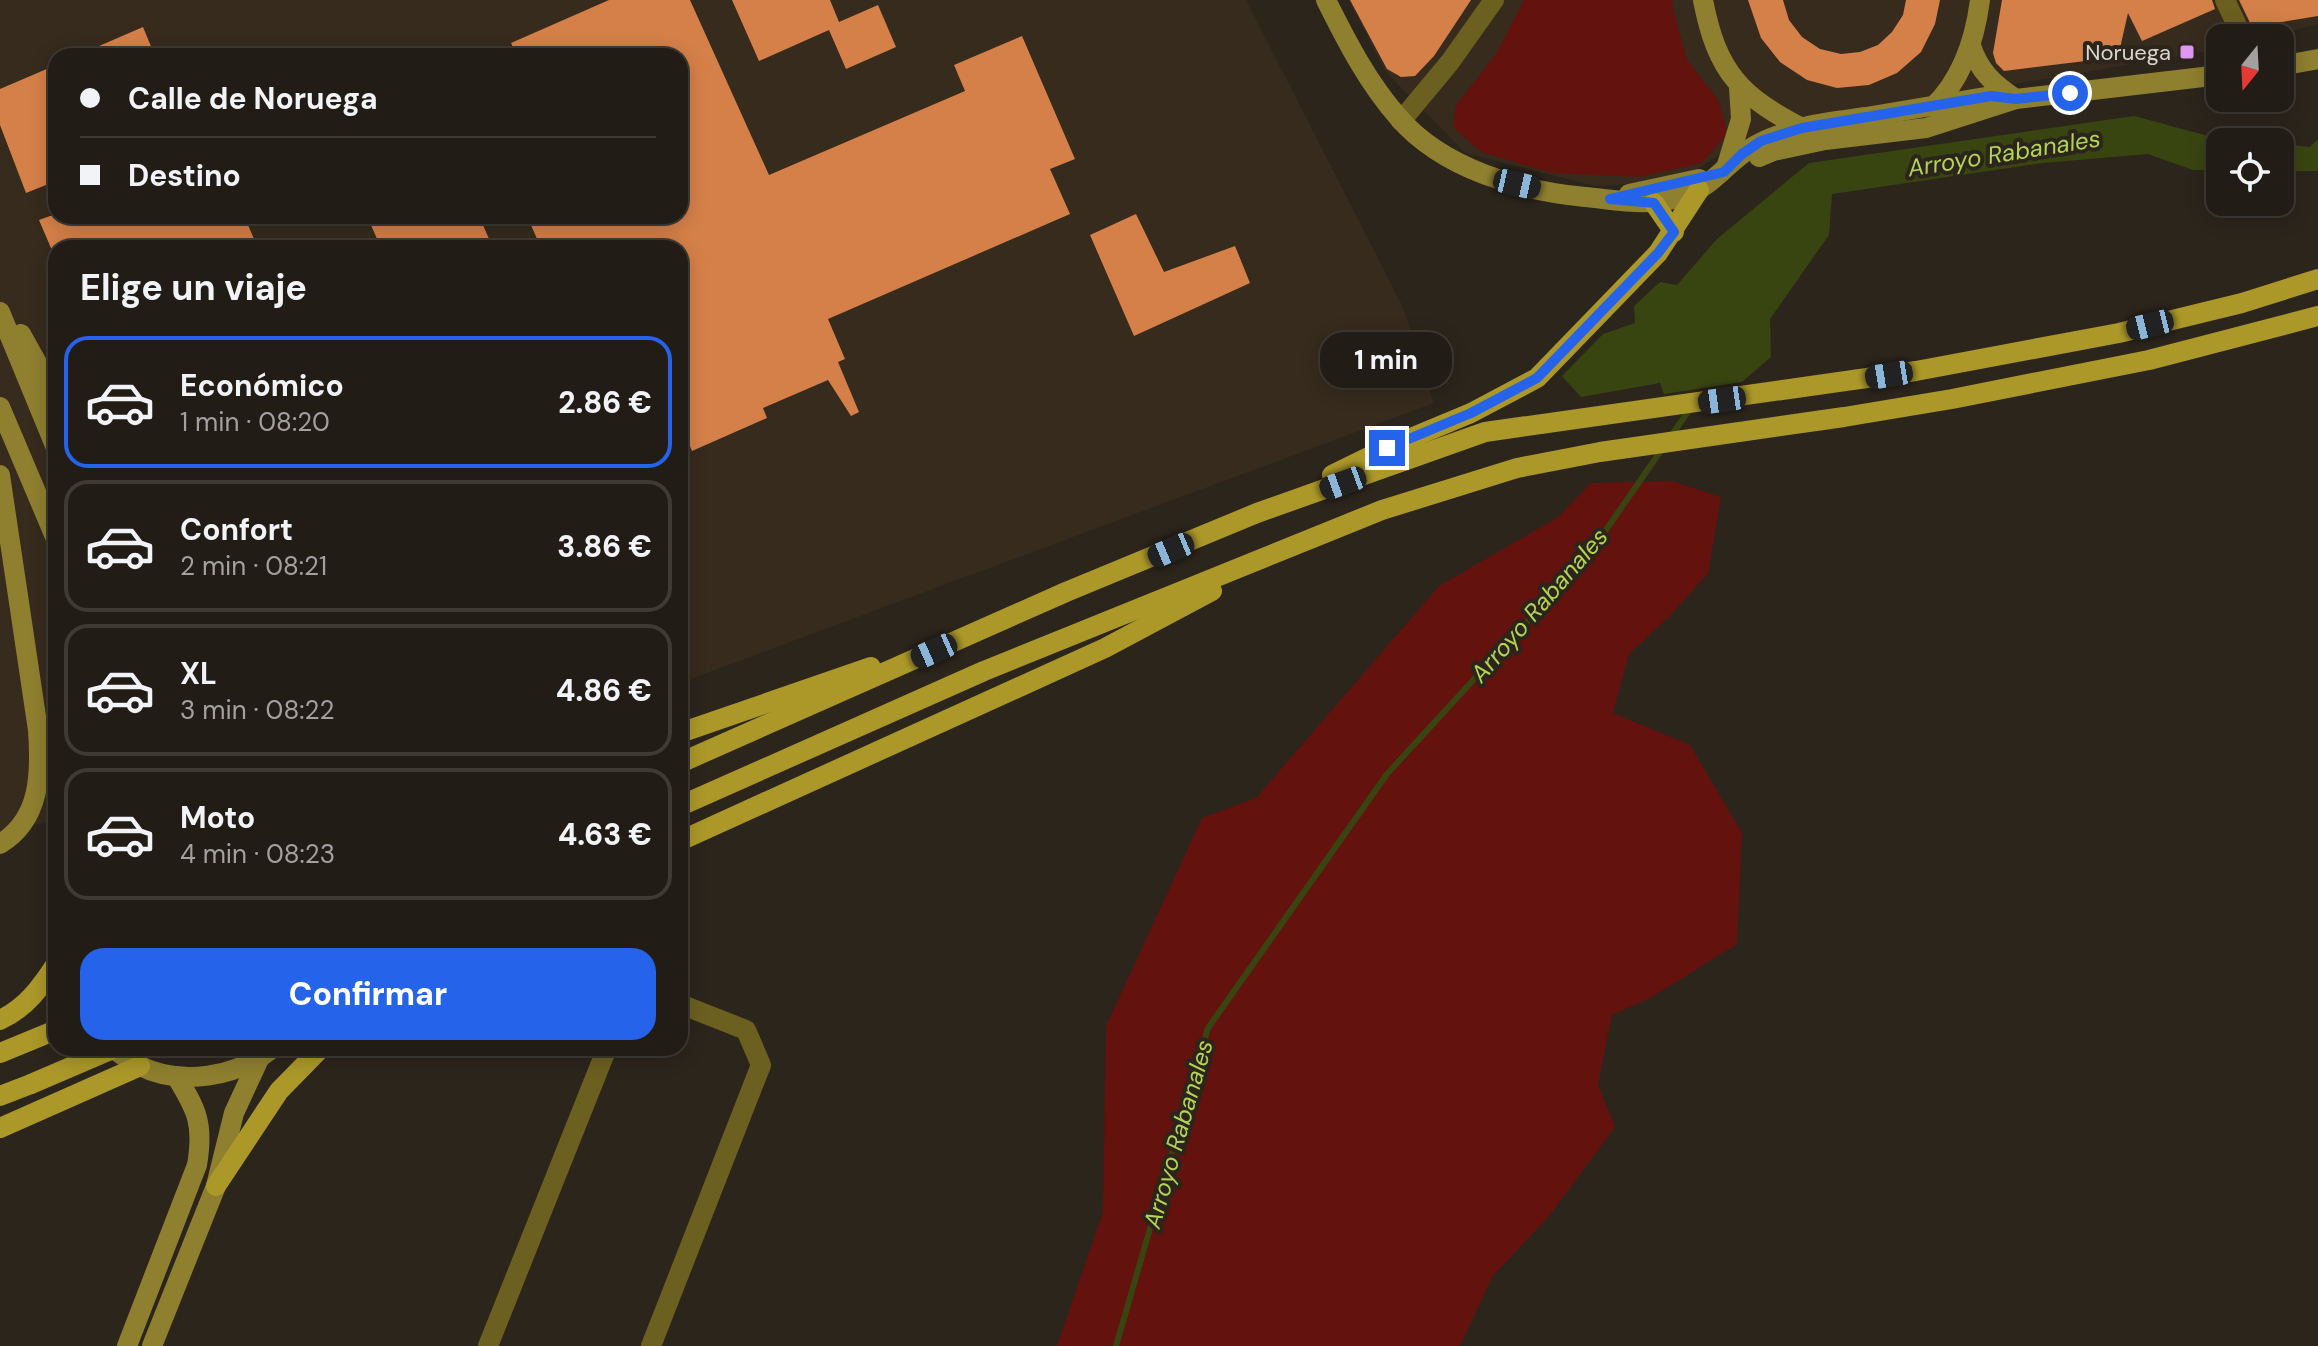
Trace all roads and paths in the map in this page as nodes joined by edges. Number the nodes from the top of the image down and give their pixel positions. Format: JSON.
{"nodes":[{"id":1,"x":1326,"y":0,"type":"edge"},
{"id":2,"x":1494,"y":0,"type":"edge"},
{"id":3,"x":1703,"y":0,"type":"edge"},
{"id":4,"x":1980,"y":0,"type":"edge"},
{"id":5,"x":2225,"y":0,"type":"edge"},
{"id":6,"x":2236,"y":24,"type":"edge"},
{"id":7,"x":1971,"y":46,"type":"junction"},
{"id":8,"x":2318,"y":59,"type":"edge"},
{"id":9,"x":2294,"y":63,"type":"edge"},
{"id":10,"x":2206,"y":77,"type":"edge"},
{"id":11,"x":1739,"y":87,"type":"junction"},
{"id":12,"x":2016,"y":99,"type":"junction"},
{"id":13,"x":1935,"y":105,"type":"junction"},
{"id":14,"x":1401,"y":121,"type":"junction"},
{"id":15,"x":1802,"y":128,"type":"junction"},
{"id":16,"x":1825,"y":140,"type":"junction"},
{"id":17,"x":1724,"y":172,"type":"junction"},
{"id":18,"x":1699,"y":190,"type":"junction"},
{"id":19,"x":1610,"y":199,"type":"junction"},
{"id":20,"x":1654,"y":203,"type":"junction"},
{"id":21,"x":1674,"y":232,"type":"junction"},
{"id":22,"x":2318,"y":279,"type":"edge"},
{"id":23,"x":0,"y":299,"type":"edge"},
{"id":24,"x":0,"y":312,"type":"edge"},
{"id":25,"x":2318,"y":316,"type":"edge"},
{"id":26,"x":48,"y":383,"type":"edge"},
{"id":27,"x":0,"y":407,"type":"edge"},
{"id":28,"x":48,"y":429,"type":"edge"},
{"id":29,"x":0,"y":475,"type":"edge"},
{"id":30,"x":1382,"y":510,"type":"junction"},
{"id":31,"x":1257,"y":513,"type":"junction"},
{"id":32,"x":48,"y":520,"type":"edge"},
{"id":33,"x":992,"y":625,"type":"junction"},
{"id":34,"x":688,"y":730,"type":"edge"},
{"id":35,"x":688,"y":759,"type":"edge"},
{"id":36,"x":688,"y":802,"type":"edge"},
{"id":37,"x":688,"y":838,"type":"edge"},
{"id":38,"x":0,"y":844,"type":"edge"},
{"id":39,"x":48,"y":976,"type":"edge"},
{"id":40,"x":688,"y":1007,"type":"edge"},
{"id":41,"x":0,"y":1020,"type":"edge"},
{"id":42,"x":48,"y":1033,"type":"edge"},
{"id":43,"x":6,"y":1051,"type":"edge"},
{"id":44,"x":96,"y":1056,"type":"edge"},
{"id":45,"x":126,"y":1056,"type":"edge"},
{"id":46,"x":262,"y":1056,"type":"edge"},
{"id":47,"x":265,"y":1056,"type":"edge"},
{"id":48,"x":313,"y":1056,"type":"edge"},
{"id":49,"x":604,"y":1056,"type":"edge"},
{"id":50,"x":140,"y":1066,"type":"junction"},
{"id":51,"x":176,"y":1076,"type":"junction"},
{"id":52,"x":0,"y":1096,"type":"edge"},
{"id":53,"x":0,"y":1128,"type":"edge"},
{"id":54,"x":216,"y":1186,"type":"junction"},
{"id":55,"x":127,"y":1346,"type":"edge"},
{"id":56,"x":152,"y":1346,"type":"edge"},
{"id":57,"x":488,"y":1346,"type":"edge"},
{"id":58,"x":651,"y":1346,"type":"edge"}],
"edges":[{"from":1,"to":14,"type":"street"},
{"from":2,"to":14,"type":"street"},
{"from":3,"to":11,"type":"street"},
{"from":4,"to":7,"type":"street"},
{"from":5,"to":6,"type":"street"},
{"from":7,"to":12,"type":"street"},
{"from":7,"to":13,"type":"street"},
{"from":8,"to":9,"type":"street"},
{"from":10,"to":12,"type":"street"},
{"from":11,"to":15,"type":"street"},
{"from":11,"to":17,"type":"street"},
{"from":12,"to":13,"type":"street"},
{"from":12,"to":16,"type":"street"},
{"from":13,"to":15,"type":"street"},
{"from":13,"to":16,"type":"street"},
{"from":14,"to":19,"type":"street"},
{"from":15,"to":16,"type":"street"},
{"from":15,"to":17,"type":"street"},
{"from":16,"to":17,"type":"street"},
{"from":17,"to":18,"type":"street"},
{"from":17,"to":19,"type":"street"},
{"from":18,"to":20,"type":"street"},
{"from":18,"to":21,"type":"main road"},
{"from":19,"to":20,"type":"street"},
{"from":20,"to":21,"type":"main road"},
{"from":21,"to":31,"type":"main road"},
{"from":22,"to":31,"type":"main road"},
{"from":23,"to":26,"type":"street"},
{"from":24,"to":28,"type":"street"},
{"from":25,"to":30,"type":"main road"},
{"from":27,"to":32,"type":"street"},
{"from":29,"to":38,"type":"street"},
{"from":30,"to":36,"type":"main road"},
{"from":30,"to":37,"type":"main road"},
{"from":31,"to":33,"type":"main road"},
{"from":33,"to":34,"type":"main road"},
{"from":33,"to":35,"type":"main road"},
{"from":39,"to":41,"type":"main road"},
{"from":40,"to":58,"type":"street"},
{"from":42,"to":43,"type":"main road"},
{"from":44,"to":52,"type":"main road","bridge":true},
{"from":45,"to":50,"type":"street"},
{"from":46,"to":51,"type":"street"},
{"from":47,"to":54,"type":"street"},
{"from":48,"to":54,"type":"main road"},
{"from":49,"to":57,"type":"street"},
{"from":50,"to":51,"type":"street"},
{"from":50,"to":53,"type":"main road"},
{"from":51,"to":55,"type":"street"},
{"from":54,"to":56,"type":"street"}]}
